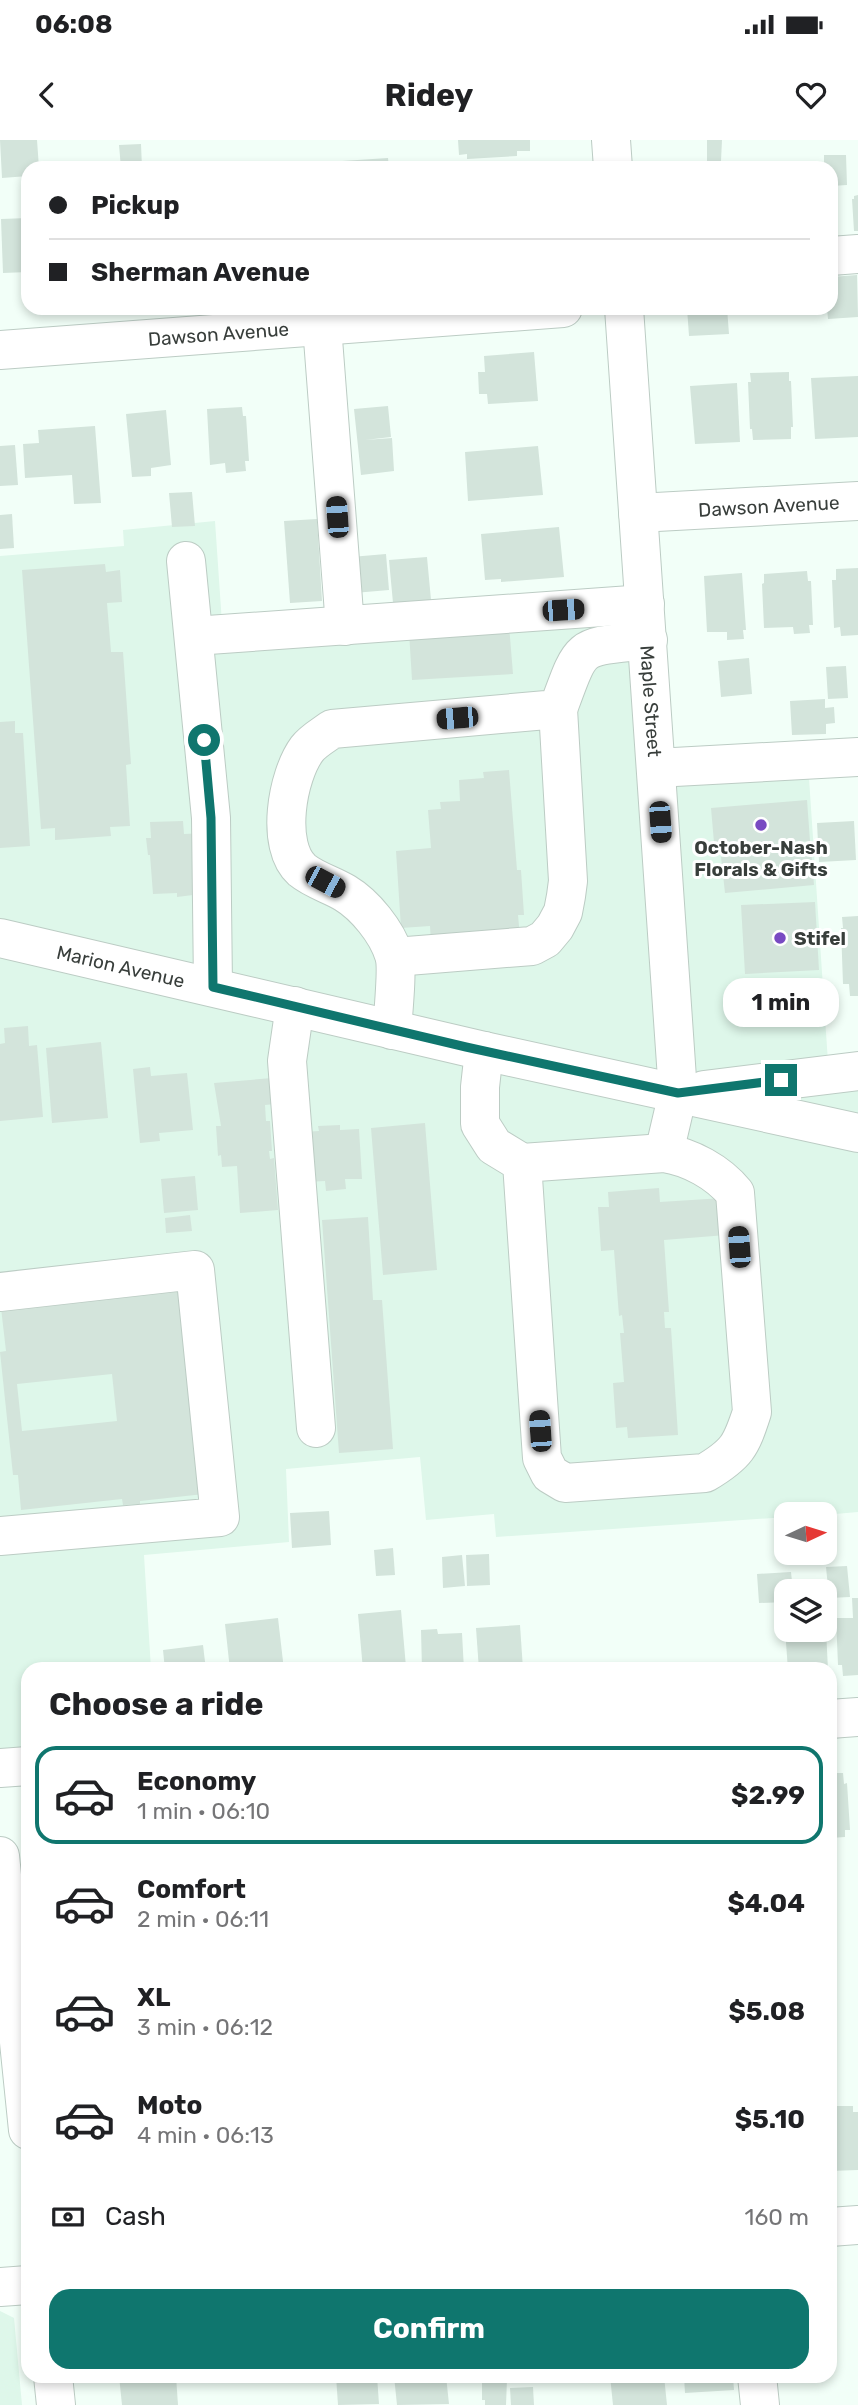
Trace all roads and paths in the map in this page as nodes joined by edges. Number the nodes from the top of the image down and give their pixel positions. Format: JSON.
{"nodes":[{"id":1,"x":611,"y":140,"type":"edge"},
{"id":2,"x":612,"y":161,"type":"edge"},
{"id":3,"x":858,"y":254,"type":"edge"},
{"id":4,"x":838,"y":255,"type":"edge"},
{"id":5,"x":469,"y":315,"type":"edge"},
{"id":6,"x":624,"y":315,"type":"edge"},
{"id":7,"x":322,"y":326,"type":"junction"},
{"id":8,"x":0,"y":350,"type":"edge"},
{"id":9,"x":858,"y":501,"type":"edge"},
{"id":10,"x":638,"y":513,"type":"junction"},
{"id":11,"x":186,"y":561,"type":"dead end"},
{"id":12,"x":646,"y":622,"type":"junction"},
{"id":13,"x":345,"y":625,"type":"junction"},
{"id":14,"x":194,"y":636,"type":"junction"},
{"id":15,"x":558,"y":709,"type":"junction"},
{"id":16,"x":858,"y":757,"type":"edge"},
{"id":17,"x":656,"y":768,"type":"junction"},
{"id":18,"x":0,"y":938,"type":"edge"},
{"id":19,"x":395,"y":957,"type":"junction"},
{"id":20,"x":213,"y":987,"type":"junction"},
{"id":21,"x":295,"y":1006,"type":"junction"},
{"id":22,"x":392,"y":1030,"type":"junction"},
{"id":23,"x":484,"y":1051,"type":"junction"},
{"id":24,"x":858,"y":1071,"type":"edge"},
{"id":25,"x":678,"y":1093,"type":"junction"},
{"id":26,"x":858,"y":1133,"type":"edge"},
{"id":27,"x":664,"y":1153,"type":"junction"},
{"id":28,"x":522,"y":1163,"type":"junction"},
{"id":29,"x":0,"y":1292,"type":"edge"},
{"id":30,"x":316,"y":1428,"type":"dead end"},
{"id":31,"x":0,"y":1535,"type":"edge"},
{"id":32,"x":858,"y":1717,"type":"edge"},
{"id":33,"x":837,"y":1718,"type":"edge"},
{"id":34,"x":21,"y":1766,"type":"edge"},
{"id":35,"x":0,"y":1768,"type":"edge"},
{"id":36,"x":0,"y":1856,"type":"edge"},
{"id":37,"x":21,"y":2062,"type":"edge"},
{"id":38,"x":858,"y":2225,"type":"edge"},
{"id":39,"x":837,"y":2226,"type":"edge"},
{"id":40,"x":21,"y":2286,"type":"edge"},
{"id":41,"x":0,"y":2287,"type":"edge"},
{"id":42,"x":54,"y":2383,"type":"edge"},
{"id":43,"x":758,"y":2383,"type":"edge"},
{"id":44,"x":56,"y":2405,"type":"edge"},
{"id":45,"x":760,"y":2405,"type":"edge"}],
"edges":[{"from":1,"to":2,"type":"street"},
{"from":3,"to":4,"type":"street"},
{"from":5,"to":7,"type":"street","name":"Dawson Avenue"},
{"from":6,"to":10,"type":"street","name":"Maple Street"},
{"from":7,"to":8,"type":"street","name":"Dawson Avenue"},
{"from":7,"to":13,"type":"street"},
{"from":9,"to":10,"type":"street","name":"Dawson Avenue"},
{"from":10,"to":12,"type":"street","name":"Maple Street"},
{"from":11,"to":14,"type":"street"},
{"from":12,"to":13,"type":"street"},
{"from":12,"to":15,"type":"street"},
{"from":12,"to":17,"type":"street","name":"Maple Street"},
{"from":13,"to":14,"type":"street"},
{"from":14,"to":20,"type":"street"},
{"from":15,"to":19,"type":"street"},
{"from":15,"to":19,"type":"street"},
{"from":16,"to":17,"type":"street"},
{"from":17,"to":25,"type":"street","name":"Maple Street"},
{"from":18,"to":20,"type":"street","name":"Marion Avenue"},
{"from":19,"to":22,"type":"street"},
{"from":20,"to":21,"type":"street","name":"Marion Avenue"},
{"from":21,"to":22,"type":"street","name":"Marion Avenue"},
{"from":21,"to":30,"type":"street"},
{"from":22,"to":23,"type":"street","name":"Marion Avenue"},
{"from":23,"to":25,"type":"street","name":"Marion Avenue"},
{"from":23,"to":28,"type":"street"},
{"from":24,"to":25,"type":"street"},
{"from":25,"to":26,"type":"street","name":"Marion Avenue"},
{"from":25,"to":27,"type":"street","name":"Maple Street"},
{"from":27,"to":28,"type":"street"},
{"from":27,"to":28,"type":"street"},
{"from":29,"to":31,"type":"street"},
{"from":32,"to":33,"type":"street"},
{"from":34,"to":35,"type":"street"},
{"from":36,"to":37,"type":"street"},
{"from":38,"to":39,"type":"street"},
{"from":40,"to":41,"type":"street"},
{"from":42,"to":44,"type":"street"},
{"from":43,"to":45,"type":"street"}]}
